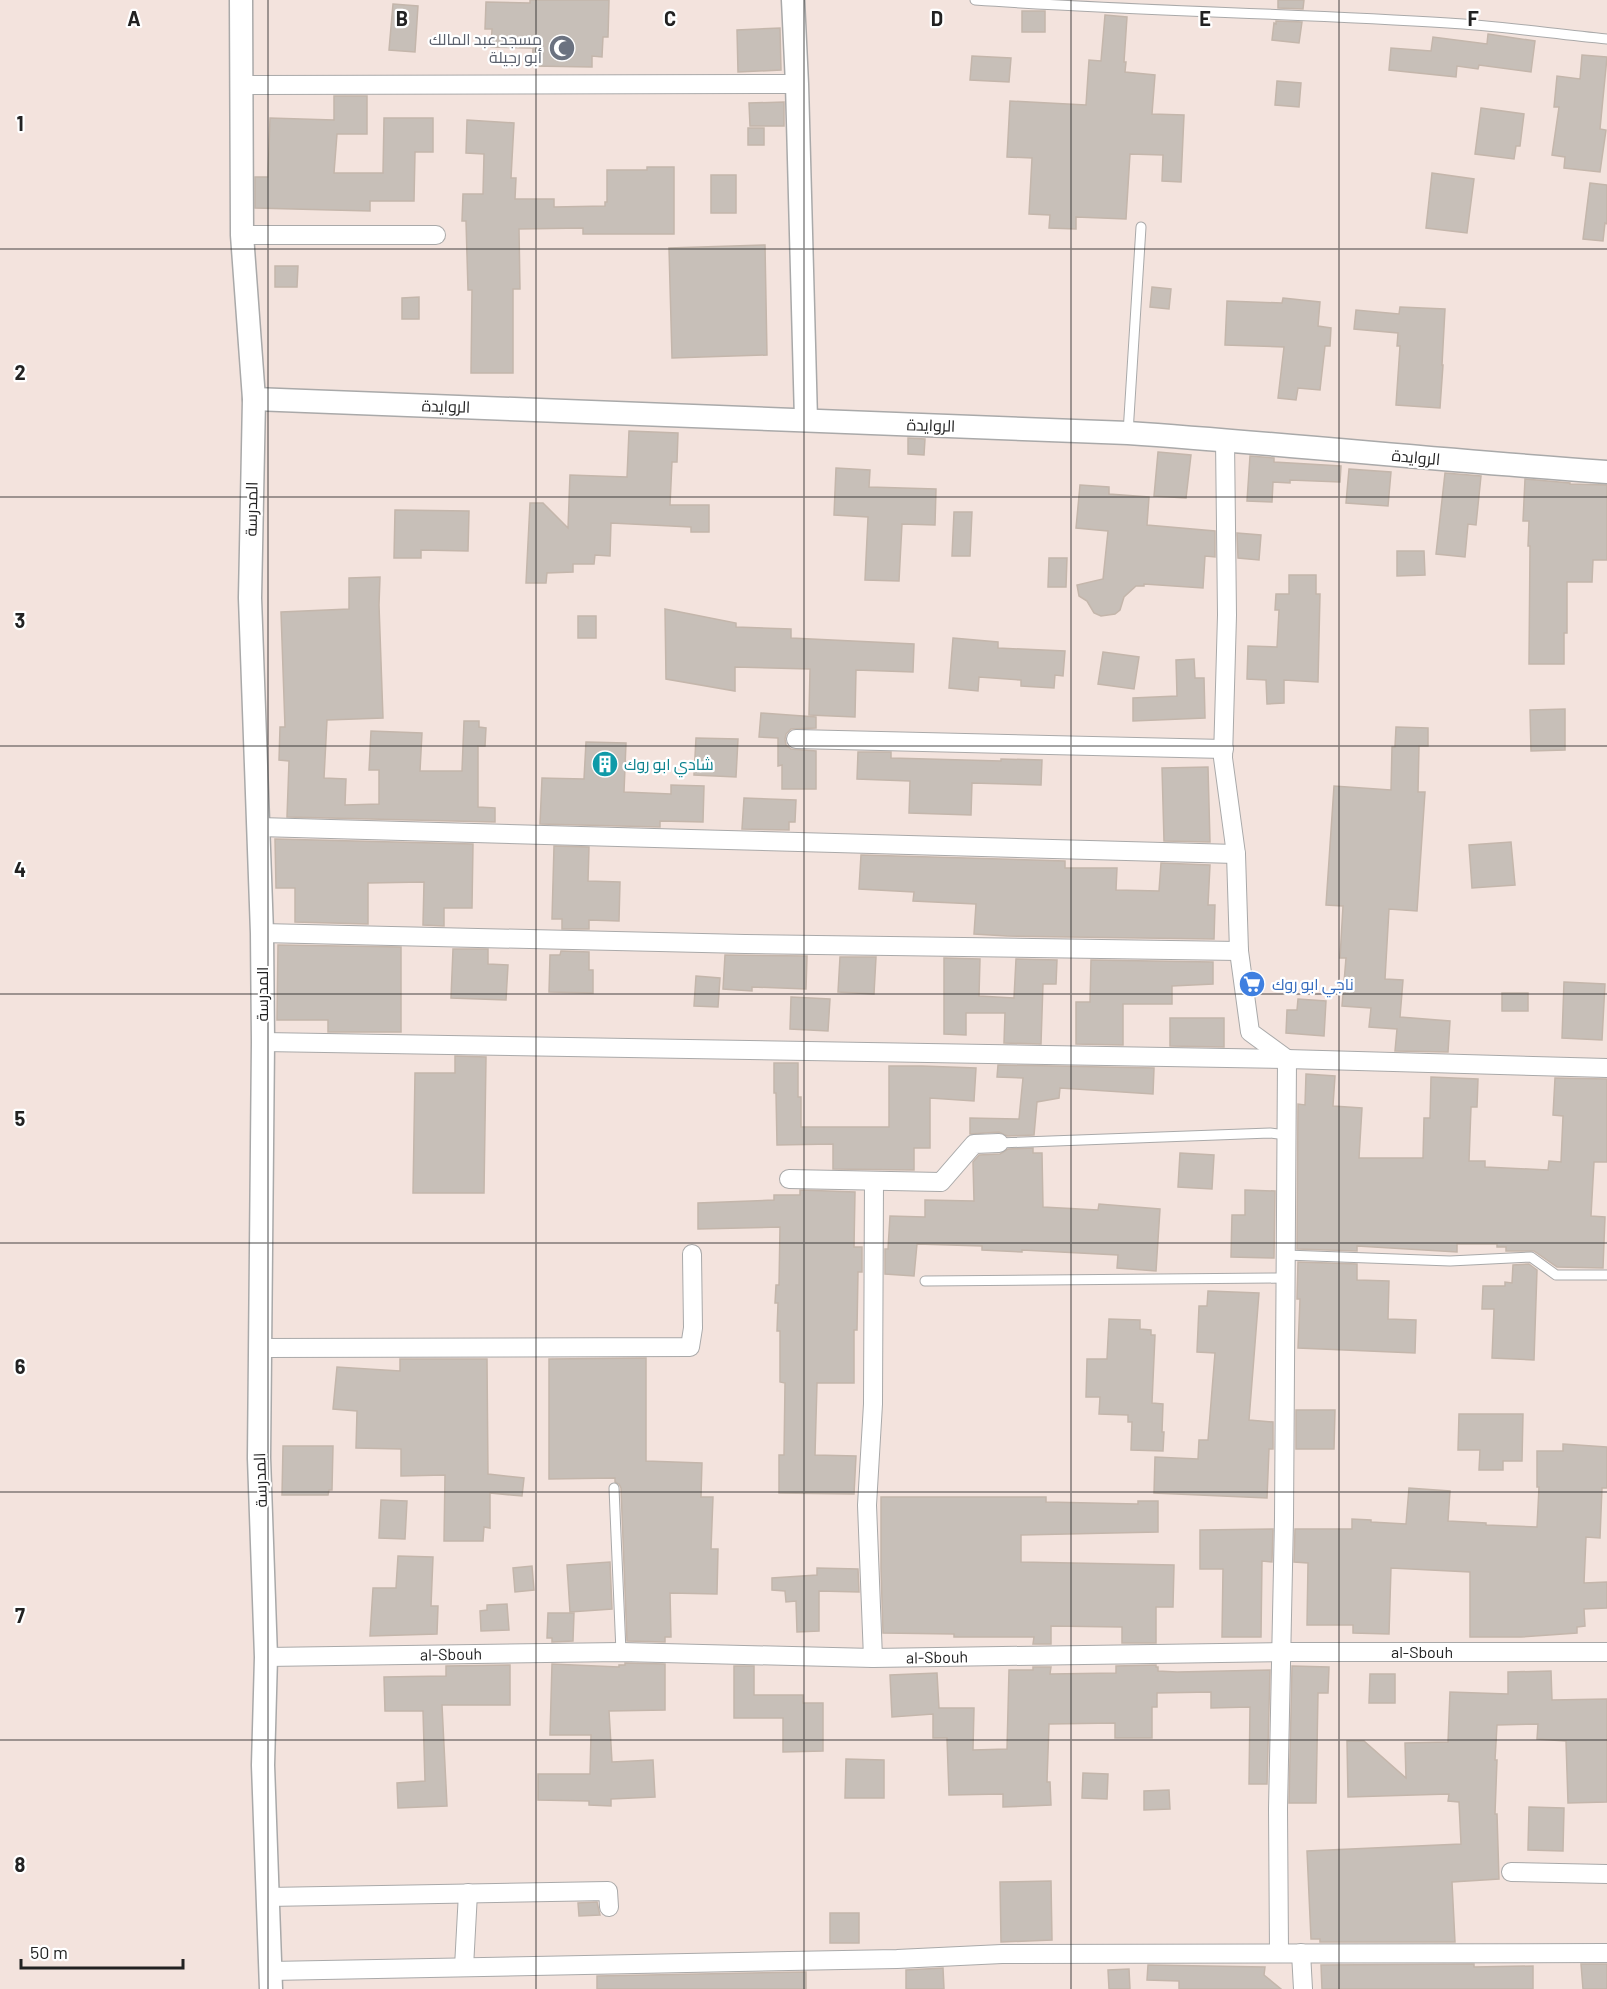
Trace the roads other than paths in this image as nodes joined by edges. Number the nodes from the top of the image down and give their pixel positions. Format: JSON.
{"nodes":[{"id":1,"x":241,"y":0,"type":"edge"},
{"id":2,"x":793,"y":0,"type":"edge"},
{"id":3,"x":975,"y":0,"type":"edge"},
{"id":4,"x":1607,"y":39,"type":"edge"},
{"id":5,"x":797,"y":84,"type":"junction"},
{"id":6,"x":240,"y":85,"type":"junction"},
{"id":7,"x":1141,"y":227,"type":"dead end"},
{"id":8,"x":242,"y":235,"type":"junction"},
{"id":9,"x":435,"y":235,"type":"dead end"},
{"id":10,"x":254,"y":399,"type":"junction"},
{"id":11,"x":806,"y":420,"type":"junction"},
{"id":12,"x":1128,"y":433,"type":"junction"},
{"id":13,"x":1225,"y":440,"type":"junction"},
{"id":14,"x":1607,"y":472,"type":"edge"},
{"id":15,"x":796,"y":739,"type":"dead end"},
{"id":16,"x":1224,"y":749,"type":"junction"},
{"id":17,"x":259,"y":827,"type":"junction"},
{"id":18,"x":1236,"y":854,"type":"junction"},
{"id":19,"x":262,"y":933,"type":"junction"},
{"id":20,"x":1239,"y":951,"type":"junction"},
{"id":21,"x":263,"y":1042,"type":"junction"},
{"id":22,"x":1287,"y":1059,"type":"junction"},
{"id":23,"x":1607,"y":1068,"type":"edge"},
{"id":24,"x":1286,"y":1135,"type":"junction"},
{"id":25,"x":999,"y":1143,"type":"joint"},
{"id":26,"x":789,"y":1179,"type":"dead end"},
{"id":27,"x":874,"y":1181,"type":"junction"},
{"id":28,"x":692,"y":1254,"type":"dead end"},
{"id":29,"x":1286,"y":1255,"type":"junction"},
{"id":30,"x":1607,"y":1275,"type":"edge"},
{"id":31,"x":1285,"y":1278,"type":"junction"},
{"id":32,"x":925,"y":1281,"type":"dead end"},
{"id":33,"x":259,"y":1348,"type":"junction"},
{"id":34,"x":614,"y":1488,"type":"dead end"},
{"id":35,"x":621,"y":1652,"type":"junction"},
{"id":36,"x":1281,"y":1652,"type":"junction"},
{"id":37,"x":1607,"y":1652,"type":"edge"},
{"id":38,"x":266,"y":1657,"type":"junction"},
{"id":39,"x":873,"y":1658,"type":"junction"},
{"id":40,"x":1511,"y":1872,"type":"dead end"},
{"id":41,"x":1607,"y":1874,"type":"edge"},
{"id":42,"x":468,"y":1893,"type":"junction"},
{"id":43,"x":267,"y":1897,"type":"junction"},
{"id":44,"x":609,"y":1907,"type":"dead end"},
{"id":45,"x":1279,"y":1953,"type":"junction"},
{"id":46,"x":1301,"y":1953,"type":"junction"},
{"id":47,"x":1607,"y":1953,"type":"edge"},
{"id":48,"x":464,"y":1967,"type":"junction"},
{"id":49,"x":271,"y":1980,"type":"edge"},
{"id":50,"x":1303,"y":1989,"type":"edge"}],
"edges":[{"from":1,"to":6,"type":"street","name":"المدرسة"},
{"from":2,"to":5,"type":"street"},
{"from":3,"to":4,"type":"lane"},
{"from":5,"to":6,"type":"street"},
{"from":5,"to":11,"type":"street"},
{"from":6,"to":8,"type":"street","name":"المدرسة"},
{"from":7,"to":12,"type":"lane"},
{"from":8,"to":9,"type":"street"},
{"from":8,"to":10,"type":"street","name":"المدرسة"},
{"from":10,"to":11,"type":"street","name":"الروايدة"},
{"from":10,"to":17,"type":"street","name":"المدرسة"},
{"from":11,"to":12,"type":"street","name":"الروايدة"},
{"from":12,"to":13,"type":"street","name":"الروايدة"},
{"from":13,"to":14,"type":"street","name":"الروايدة"},
{"from":13,"to":16,"type":"street"},
{"from":15,"to":16,"type":"street"},
{"from":16,"to":18,"type":"street"},
{"from":17,"to":18,"type":"street"},
{"from":17,"to":19,"type":"street","name":"المدرسة"},
{"from":18,"to":20,"type":"street"},
{"from":19,"to":20,"type":"street"},
{"from":19,"to":21,"type":"street","name":"المدرسة"},
{"from":20,"to":22,"type":"street"},
{"from":21,"to":22,"type":"street"},
{"from":21,"to":33,"type":"street","name":"المدرسة"},
{"from":22,"to":23,"type":"street"},
{"from":22,"to":24,"type":"street"},
{"from":24,"to":25,"type":"lane"},
{"from":24,"to":29,"type":"street"},
{"from":25,"to":27,"type":"street"},
{"from":26,"to":27,"type":"street"},
{"from":27,"to":39,"type":"street"},
{"from":28,"to":33,"type":"street"},
{"from":29,"to":30,"type":"lane"},
{"from":29,"to":31,"type":"street"},
{"from":31,"to":32,"type":"lane"},
{"from":31,"to":36,"type":"street"},
{"from":33,"to":38,"type":"street","name":"المدرسة"},
{"from":34,"to":35,"type":"lane"},
{"from":35,"to":38,"type":"street","name":"al-Sbouh"},
{"from":35,"to":39,"type":"street","name":"al-Sbouh"},
{"from":36,"to":37,"type":"street","name":"al-Sbouh"},
{"from":36,"to":39,"type":"street","name":"al-Sbouh"},
{"from":36,"to":45,"type":"street"},
{"from":38,"to":43,"type":"street","name":"المدرسة"},
{"from":40,"to":41,"type":"street"},
{"from":42,"to":43,"type":"street"},
{"from":42,"to":44,"type":"street"},
{"from":42,"to":48,"type":"street"},
{"from":43,"to":49,"type":"street","name":"المدرسة"},
{"from":45,"to":46,"type":"street"},
{"from":45,"to":48,"type":"street"},
{"from":46,"to":47,"type":"street"},
{"from":46,"to":50,"type":"street"},
{"from":48,"to":49,"type":"street"}]}
